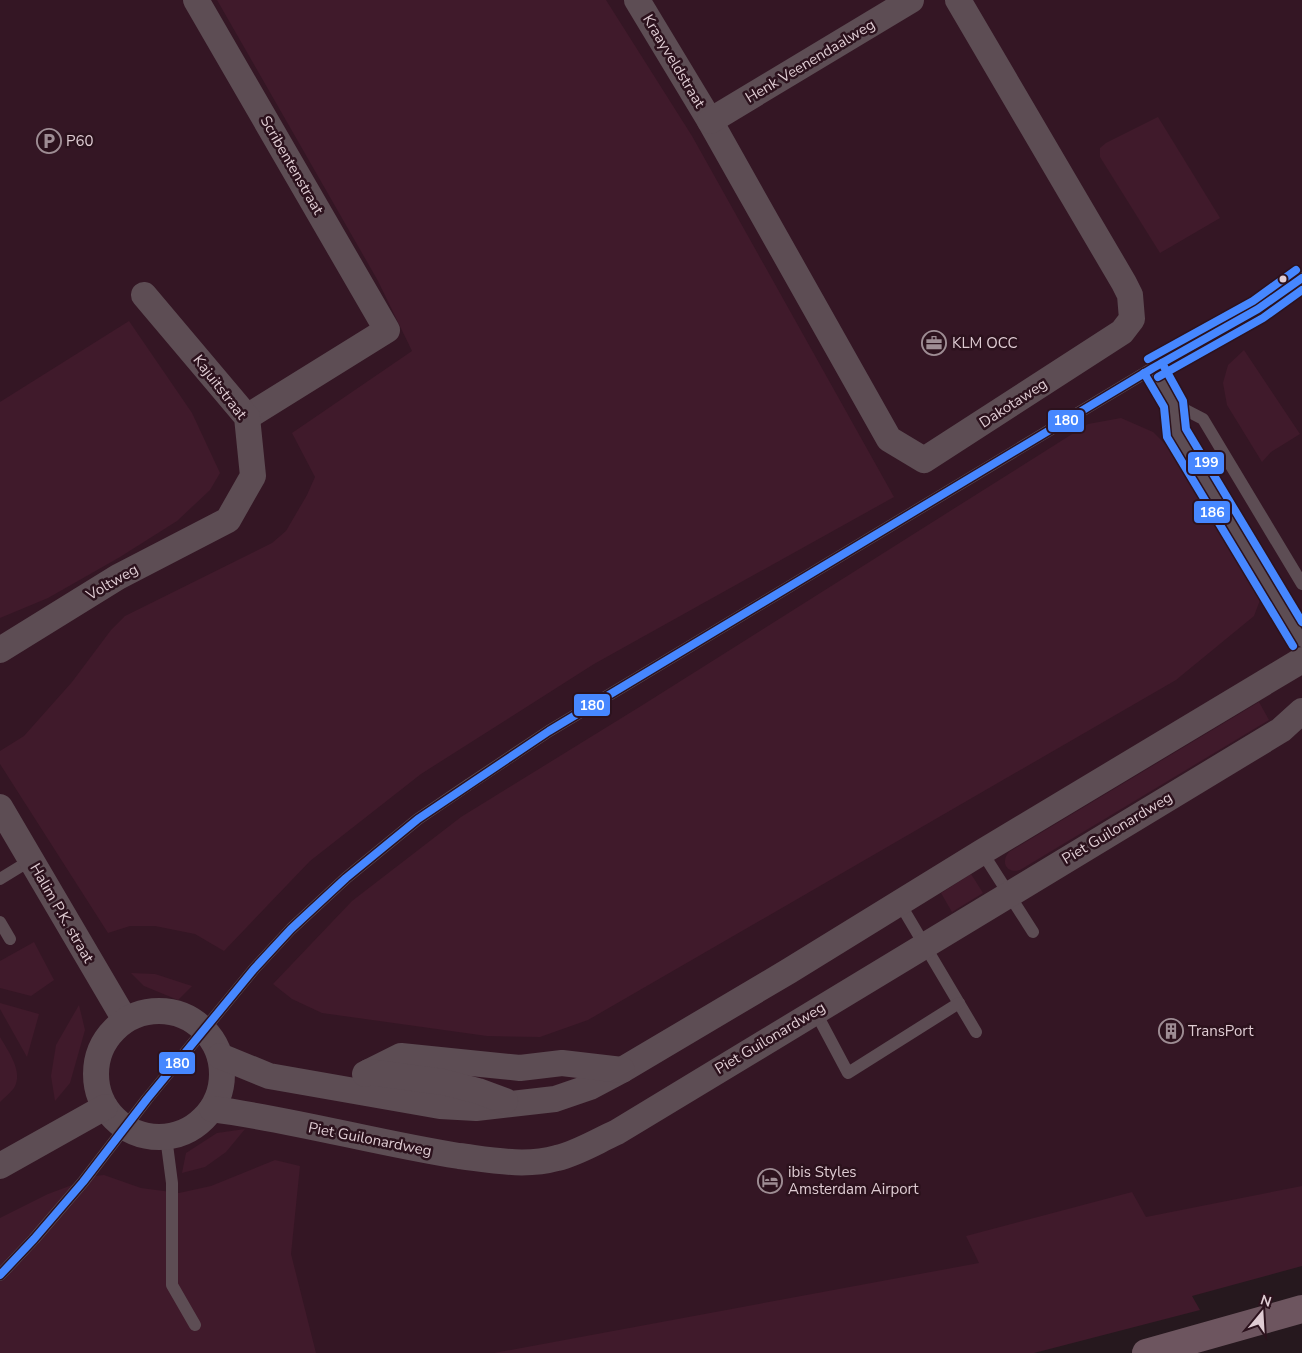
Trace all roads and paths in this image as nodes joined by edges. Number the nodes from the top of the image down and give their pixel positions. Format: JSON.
{"nodes":[{"id":1,"x":196,"y":0,"type":"edge"},
{"id":2,"x":637,"y":0,"type":"edge"},
{"id":3,"x":911,"y":0,"type":"edge"},
{"id":4,"x":958,"y":0,"type":"edge"},
{"id":5,"x":710,"y":121,"type":"junction"},
{"id":6,"x":1302,"y":278,"type":"edge"},
{"id":7,"x":144,"y":295,"type":"dead end"},
{"id":8,"x":1153,"y":368,"type":"junction"},
{"id":9,"x":1174,"y":404,"type":"junction"},
{"id":10,"x":248,"y":417,"type":"junction"},
{"id":11,"x":228,"y":520,"type":"joint"},
{"id":12,"x":1302,"y":584,"type":"edge"},
{"id":13,"x":1302,"y":641,"type":"edge"},
{"id":14,"x":0,"y":650,"type":"edge"},
{"id":15,"x":1302,"y":660,"type":"edge"},
{"id":16,"x":1302,"y":711,"type":"edge"},
{"id":17,"x":1291,"y":729,"type":"edge"},
{"id":18,"x":0,"y":807,"type":"edge"},
{"id":19,"x":982,"y":852,"type":"junction"},
{"id":20,"x":31,"y":860,"type":"junction"},
{"id":21,"x":0,"y":879,"type":"edge"},
{"id":22,"x":1010,"y":894,"type":"junction"},
{"id":23,"x":898,"y":902,"type":"junction"},
{"id":24,"x":0,"y":922,"type":"edge"},
{"id":25,"x":1033,"y":932,"type":"dead end"},
{"id":26,"x":10,"y":939,"type":"dead end"},
{"id":27,"x":924,"y":945,"type":"junction"},
{"id":28,"x":959,"y":1003,"type":"junction"},
{"id":29,"x":814,"y":1011,"type":"junction"},
{"id":30,"x":125,"y":1020,"type":"junction"},
{"id":31,"x":976,"y":1032,"type":"dead end"},
{"id":32,"x":220,"y":1056,"type":"junction"},
{"id":33,"x":622,"y":1070,"type":"junction"},
{"id":34,"x":369,"y":1072,"type":"junction"},
{"id":35,"x":335,"y":1087,"type":"junction"},
{"id":36,"x":513,"y":1104,"type":"junction"},
{"id":37,"x":105,"y":1107,"type":"junction"},
{"id":38,"x":212,"y":1109,"type":"junction"},
{"id":39,"x":166,"y":1136,"type":"junction"},
{"id":40,"x":0,"y":1166,"type":"edge"},
{"id":41,"x":0,"y":1275,"type":"edge"},
{"id":42,"x":1302,"y":1309,"type":"edge"},
{"id":43,"x":195,"y":1325,"type":"dead end"},
{"id":44,"x":1146,"y":1353,"type":"edge"}],
"edges":[{"from":1,"to":10,"type":"street","name":"Scribentenstraat"},
{"from":2,"to":5,"type":"street","name":"Kraayveldstraat"},
{"from":3,"to":5,"type":"street","name":"Henk Veenendaalweg"},
{"from":4,"to":5,"type":"street","name":"Dakotaweg"},
{"from":6,"to":8,"type":"lane"},
{"from":7,"to":10,"type":"street","name":"Kajuitstraat"},
{"from":8,"to":9,"type":"lane"},
{"from":8,"to":41,"type":"lane","bridge":true},
{"from":9,"to":12,"type":"lane"},
{"from":9,"to":13,"type":"lane"},
{"from":10,"to":11,"type":"street","name":"Kajuitstraat"},
{"from":11,"to":14,"type":"street","name":"Voltweg"},
{"from":15,"to":19,"type":"street"},
{"from":16,"to":17,"type":"street","name":"Piet Guilonardweg"},
{"from":17,"to":22,"type":"street","name":"Piet Guilonardweg"},
{"from":18,"to":20,"type":"street","name":"Halim P.K. straat"},
{"from":19,"to":22,"type":"lane"},
{"from":19,"to":23,"type":"street"},
{"from":20,"to":21,"type":"lane"},
{"from":20,"to":30,"type":"street","name":"Halim P.K. straat"},
{"from":22,"to":25,"type":"lane"},
{"from":22,"to":27,"type":"street","name":"Piet Guilonardweg"},
{"from":23,"to":27,"type":"lane"},
{"from":23,"to":33,"type":"street"},
{"from":24,"to":26,"type":"lane"},
{"from":27,"to":28,"type":"lane"},
{"from":27,"to":29,"type":"street","name":"Piet Guilonardweg"},
{"from":28,"to":29,"type":"lane"},
{"from":28,"to":31,"type":"lane"},
{"from":29,"to":38,"type":"street","name":"Piet Guilonardweg"},
{"from":30,"to":32,"type":"street"},
{"from":30,"to":37,"type":"street"},
{"from":32,"to":35,"type":"street"},
{"from":32,"to":38,"type":"street"},
{"from":33,"to":34,"type":"street"},
{"from":33,"to":36,"type":"street"},
{"from":34,"to":35,"type":"street"},
{"from":34,"to":36,"type":"street"},
{"from":35,"to":36,"type":"street"},
{"from":37,"to":39,"type":"street"},
{"from":37,"to":40,"type":"street"},
{"from":38,"to":39,"type":"street"},
{"from":39,"to":43,"type":"lane"},
{"from":42,"to":44,"type":"main road"}]}
